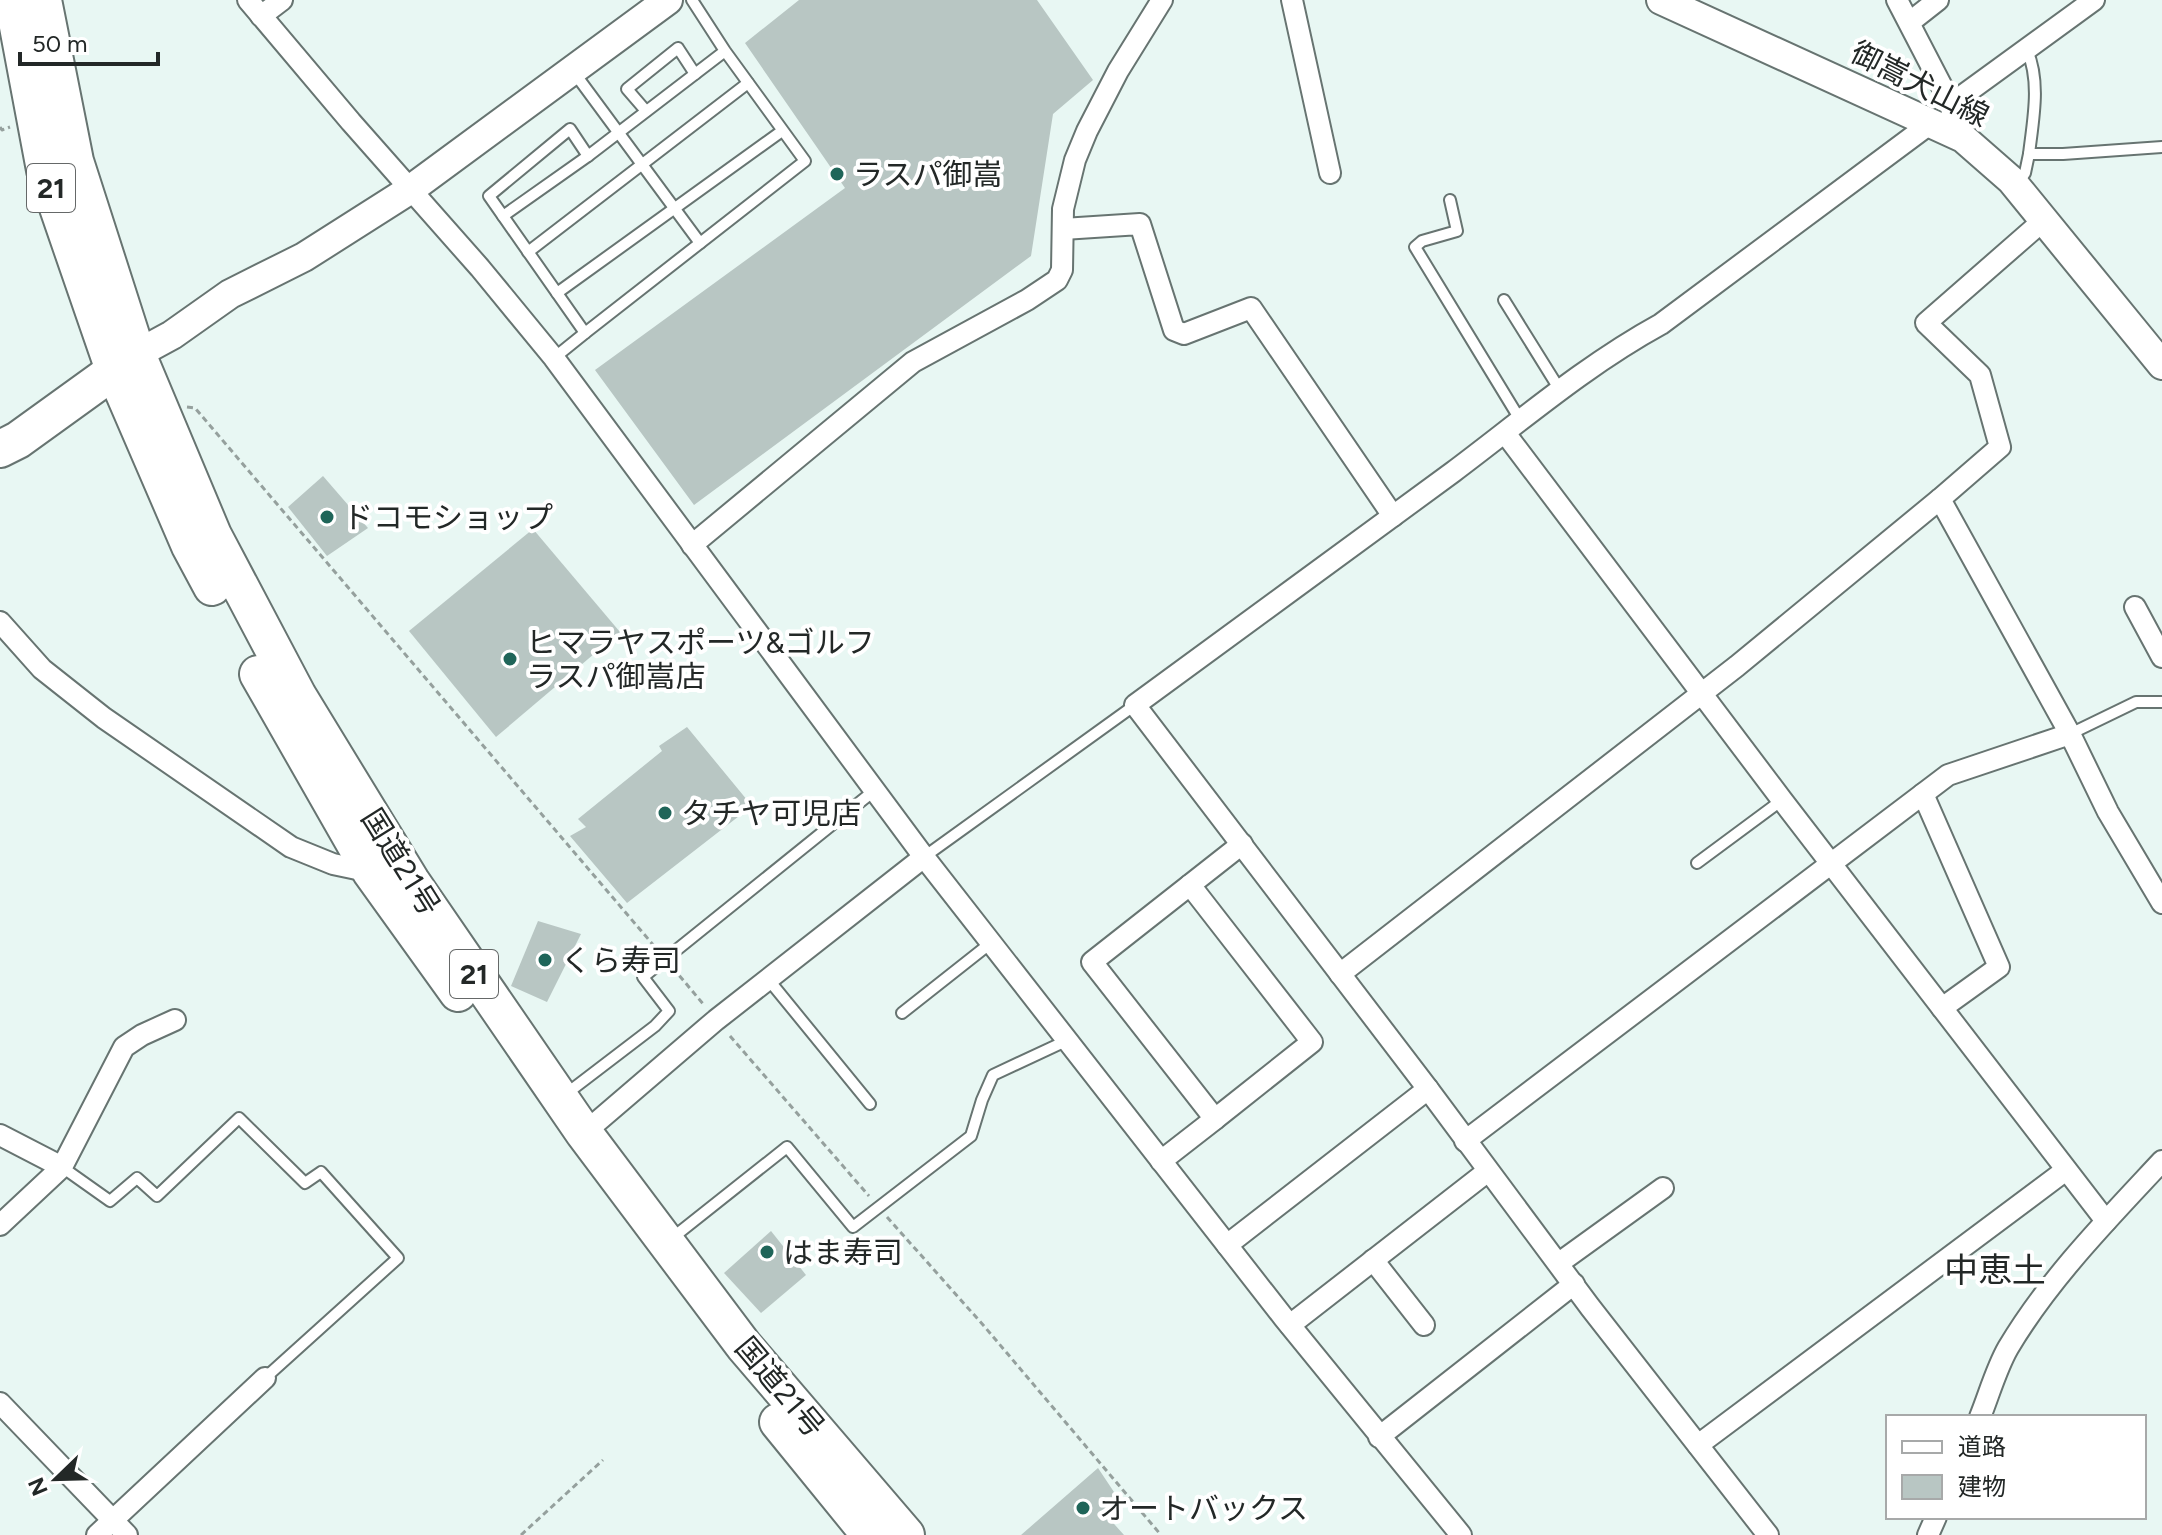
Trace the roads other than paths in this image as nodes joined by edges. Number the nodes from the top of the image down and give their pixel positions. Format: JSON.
{"nodes":[{"id":1,"x":13,"y":0,"type":"edge"},
{"id":2,"x":43,"y":0,"type":"edge"},
{"id":3,"x":282,"y":0,"type":"edge"},
{"id":4,"x":692,"y":0,"type":"edge"},
{"id":5,"x":1162,"y":0,"type":"edge"},
{"id":6,"x":1292,"y":0,"type":"edge"},
{"id":7,"x":1661,"y":0,"type":"edge"},
{"id":8,"x":1897,"y":0,"type":"edge"},
{"id":9,"x":1938,"y":0,"type":"edge"},
{"id":10,"x":2094,"y":0,"type":"edge"},
{"id":11,"x":660,"y":2,"type":"edge"},
{"id":12,"x":255,"y":8,"type":"edge"},
{"id":13,"x":1910,"y":22,"type":"junction"},
{"id":14,"x":2027,"y":50,"type":"junction"},
{"id":15,"x":725,"y":51,"type":"junction"},
{"id":16,"x":573,"y":71,"type":"junction"},
{"id":17,"x":695,"y":74,"type":"junction"},
{"id":18,"x":748,"y":83,"type":"junction"},
{"id":19,"x":646,"y":111,"type":"junction"},
{"id":20,"x":1945,"y":120,"type":"junction"},
{"id":21,"x":782,"y":131,"type":"junction"},
{"id":22,"x":619,"y":132,"type":"junction"},
{"id":23,"x":2162,"y":147,"type":"edge"},
{"id":24,"x":2029,"y":154,"type":"junction"},
{"id":25,"x":588,"y":156,"type":"junction"},
{"id":26,"x":642,"y":164,"type":"junction"},
{"id":27,"x":1330,"y":173,"type":"dead end"},
{"id":28,"x":2017,"y":186,"type":"junction"},
{"id":29,"x":411,"y":189,"type":"junction"},
{"id":30,"x":1450,"y":200,"type":"dead end"},
{"id":31,"x":674,"y":208,"type":"junction"},
{"id":32,"x":503,"y":216,"type":"junction"},
{"id":33,"x":2045,"y":219,"type":"junction"},
{"id":34,"x":1063,"y":229,"type":"junction"},
{"id":35,"x":700,"y":243,"type":"junction"},
{"id":36,"x":528,"y":252,"type":"junction"},
{"id":37,"x":557,"y":293,"type":"junction"},
{"id":38,"x":1504,"y":300,"type":"dead end"},
{"id":39,"x":585,"y":333,"type":"junction"},
{"id":40,"x":554,"y":358,"type":"junction"},
{"id":41,"x":126,"y":362,"type":"junction"},
{"id":42,"x":2162,"y":365,"type":"edge"},
{"id":43,"x":1560,"y":390,"type":"junction"},
{"id":44,"x":1513,"y":427,"type":"junction"},
{"id":45,"x":0,"y":449,"type":"edge"},
{"id":46,"x":1940,"y":499,"type":"junction"},
{"id":47,"x":1393,"y":516,"type":"junction"},
{"id":48,"x":692,"y":545,"type":"junction"},
{"id":49,"x":2135,"y":607,"type":"dead end"},
{"id":50,"x":0,"y":622,"type":"edge"},
{"id":51,"x":2162,"y":657,"type":"edge"},
{"id":52,"x":1701,"y":693,"type":"junction"},
{"id":53,"x":2162,"y":702,"type":"edge"},
{"id":54,"x":1135,"y":705,"type":"junction"},
{"id":55,"x":2070,"y":734,"type":"junction"},
{"id":56,"x":875,"y":790,"type":"junction"},
{"id":57,"x":1923,"y":794,"type":"junction"},
{"id":58,"x":1782,"y":800,"type":"junction"},
{"id":59,"x":1242,"y":844,"type":"junction"},
{"id":60,"x":924,"y":857,"type":"junction"},
{"id":61,"x":1697,"y":863,"type":"dead end"},
{"id":62,"x":1831,"y":864,"type":"junction"},
{"id":63,"x":371,"y":872,"type":"junction"},
{"id":64,"x":1190,"y":885,"type":"junction"},
{"id":65,"x":2162,"y":903,"type":"edge"},
{"id":66,"x":992,"y":942,"type":"junction"},
{"id":67,"x":1340,"y":974,"type":"junction"},
{"id":68,"x":768,"y":979,"type":"junction"},
{"id":69,"x":1942,"y":1008,"type":"junction"},
{"id":70,"x":902,"y":1013,"type":"dead end"},
{"id":71,"x":175,"y":1020,"type":"dead end"},
{"id":72,"x":1068,"y":1040,"type":"junction"},
{"id":73,"x":1428,"y":1089,"type":"junction"},
{"id":74,"x":560,"y":1099,"type":"junction"},
{"id":75,"x":870,"y":1104,"type":"dead end"},
{"id":76,"x":1215,"y":1119,"type":"junction"},
{"id":77,"x":584,"y":1133,"type":"junction"},
{"id":78,"x":0,"y":1135,"type":"edge"},
{"id":79,"x":1465,"y":1141,"type":"junction"},
{"id":80,"x":1161,"y":1161,"type":"junction"},
{"id":81,"x":2162,"y":1161,"type":"edge"},
{"id":82,"x":62,"y":1167,"type":"junction"},
{"id":83,"x":2066,"y":1170,"type":"junction"},
{"id":84,"x":1488,"y":1171,"type":"junction"},
{"id":85,"x":1663,"y":1188,"type":"dead end"},
{"id":86,"x":2106,"y":1221,"type":"junction"},
{"id":87,"x":0,"y":1225,"type":"edge"},
{"id":88,"x":666,"y":1243,"type":"junction"},
{"id":89,"x":1227,"y":1245,"type":"junction"},
{"id":90,"x":1373,"y":1260,"type":"junction"},
{"id":91,"x":1559,"y":1263,"type":"junction"},
{"id":92,"x":1574,"y":1284,"type":"junction"},
{"id":93,"x":1290,"y":1325,"type":"junction"},
{"id":94,"x":1424,"y":1325,"type":"dead end"},
{"id":95,"x":265,"y":1378,"type":"joint"},
{"id":96,"x":0,"y":1403,"type":"edge"},
{"id":97,"x":1981,"y":1415,"type":"edge"},
{"id":98,"x":1379,"y":1437,"type":"junction"},
{"id":99,"x":1698,"y":1445,"type":"junction"},
{"id":100,"x":120,"y":1528,"type":"edge"},
{"id":101,"x":97,"y":1535,"type":"edge"},
{"id":102,"x":870,"y":1535,"type":"edge"},
{"id":103,"x":906,"y":1535,"type":"edge"},
{"id":104,"x":1461,"y":1535,"type":"edge"},
{"id":105,"x":1768,"y":1535,"type":"edge"}],
"edges":[{"from":1,"to":41,"type":"highway","number":"21"},
{"from":2,"to":41,"type":"highway","number":"21"},
{"from":3,"to":12,"type":"street"},
{"from":4,"to":15,"type":"lane"},
{"from":5,"to":34,"type":"street"},
{"from":6,"to":27,"type":"street"},
{"from":7,"to":20,"type":"street","name":"御嵩犬山線"},
{"from":8,"to":13,"type":"street"},
{"from":9,"to":13,"type":"street"},
{"from":10,"to":14,"type":"street"},
{"from":11,"to":16,"type":"street"},
{"from":12,"to":29,"type":"street"},
{"from":13,"to":20,"type":"street"},
{"from":14,"to":20,"type":"street"},
{"from":14,"to":24,"type":"lane"},
{"from":15,"to":17,"type":"lane"},
{"from":15,"to":18,"type":"lane"},
{"from":16,"to":22,"type":"lane"},
{"from":16,"to":29,"type":"street"},
{"from":17,"to":19,"type":"lane"},
{"from":17,"to":19,"type":"lane"},
{"from":18,"to":21,"type":"lane"},
{"from":18,"to":26,"type":"lane"},
{"from":19,"to":22,"type":"lane"},
{"from":20,"to":28,"type":"street","name":"御嵩犬山線"},
{"from":20,"to":43,"type":"street"},
{"from":21,"to":31,"type":"lane"},
{"from":21,"to":35,"type":"lane"},
{"from":22,"to":25,"type":"lane"},
{"from":22,"to":26,"type":"lane"},
{"from":23,"to":24,"type":"lane"},
{"from":24,"to":28,"type":"lane"},
{"from":25,"to":32,"type":"lane"},
{"from":25,"to":32,"type":"lane"},
{"from":26,"to":31,"type":"lane"},
{"from":26,"to":36,"type":"lane"},
{"from":28,"to":33,"type":"street","name":"御嵩犬山線"},
{"from":29,"to":40,"type":"street"},
{"from":29,"to":41,"type":"street"},
{"from":30,"to":44,"type":"lane"},
{"from":31,"to":35,"type":"lane"},
{"from":31,"to":37,"type":"lane"},
{"from":32,"to":36,"type":"lane"},
{"from":33,"to":42,"type":"street","name":"御嵩犬山線"},
{"from":33,"to":46,"type":"street"},
{"from":34,"to":47,"type":"street"},
{"from":34,"to":48,"type":"street"},
{"from":35,"to":39,"type":"lane"},
{"from":36,"to":37,"type":"lane"},
{"from":37,"to":39,"type":"lane"},
{"from":38,"to":43,"type":"lane"},
{"from":39,"to":40,"type":"lane"},
{"from":40,"to":48,"type":"street"},
{"from":41,"to":45,"type":"highway"},
{"from":41,"to":63,"type":"highway","name":"国道21号","number":"21"},
{"from":41,"to":74,"type":"highway","name":"国道21号","number":"21"},
{"from":43,"to":44,"type":"street"},
{"from":44,"to":47,"type":"street"},
{"from":44,"to":52,"type":"street"},
{"from":46,"to":52,"type":"street"},
{"from":46,"to":55,"type":"street"},
{"from":47,"to":54,"type":"street"},
{"from":48,"to":56,"type":"street"},
{"from":49,"to":51,"type":"street"},
{"from":50,"to":63,"type":"street"},
{"from":52,"to":58,"type":"street"},
{"from":52,"to":67,"type":"street"},
{"from":53,"to":55,"type":"lane"},
{"from":54,"to":59,"type":"street"},
{"from":54,"to":60,"type":"lane"},
{"from":55,"to":57,"type":"street"},
{"from":55,"to":65,"type":"street"},
{"from":56,"to":60,"type":"street"},
{"from":56,"to":74,"type":"lane"},
{"from":57,"to":62,"type":"street"},
{"from":57,"to":69,"type":"street"},
{"from":58,"to":61,"type":"lane"},
{"from":58,"to":62,"type":"street"},
{"from":59,"to":64,"type":"street"},
{"from":59,"to":67,"type":"street"},
{"from":60,"to":66,"type":"street"},
{"from":60,"to":68,"type":"street"},
{"from":62,"to":69,"type":"street"},
{"from":62,"to":79,"type":"street"},
{"from":63,"to":102,"type":"highway","name":"国道21号","number":"21"},
{"from":64,"to":76,"type":"street"},
{"from":64,"to":76,"type":"street"},
{"from":66,"to":70,"type":"lane"},
{"from":66,"to":72,"type":"street"},
{"from":67,"to":73,"type":"street"},
{"from":68,"to":75,"type":"lane"},
{"from":68,"to":77,"type":"street"},
{"from":69,"to":83,"type":"street"},
{"from":71,"to":82,"type":"street"},
{"from":72,"to":80,"type":"street"},
{"from":72,"to":88,"type":"lane"},
{"from":73,"to":79,"type":"street"},
{"from":73,"to":89,"type":"street"},
{"from":74,"to":77,"type":"highway","name":"国道21号","number":"21"},
{"from":76,"to":80,"type":"street"},
{"from":77,"to":88,"type":"highway","name":"国道21号","number":"21"},
{"from":78,"to":82,"type":"street"},
{"from":79,"to":84,"type":"street"},
{"from":80,"to":89,"type":"street"},
{"from":81,"to":86,"type":"street"},
{"from":82,"to":87,"type":"street"},
{"from":82,"to":95,"type":"lane"},
{"from":83,"to":86,"type":"street"},
{"from":83,"to":99,"type":"street"},
{"from":84,"to":90,"type":"street"},
{"from":84,"to":91,"type":"street"},
{"from":85,"to":91,"type":"street"},
{"from":86,"to":97,"type":"street"},
{"from":88,"to":103,"type":"highway","name":"国道21号","number":"21"},
{"from":89,"to":93,"type":"street"},
{"from":90,"to":93,"type":"street"},
{"from":90,"to":94,"type":"street"},
{"from":91,"to":92,"type":"street"},
{"from":92,"to":98,"type":"street"},
{"from":92,"to":99,"type":"street"},
{"from":93,"to":98,"type":"street"},
{"from":95,"to":100,"type":"street"},
{"from":96,"to":100,"type":"street"},
{"from":98,"to":104,"type":"street"},
{"from":99,"to":105,"type":"street"},
{"from":100,"to":101,"type":"street"}]}
